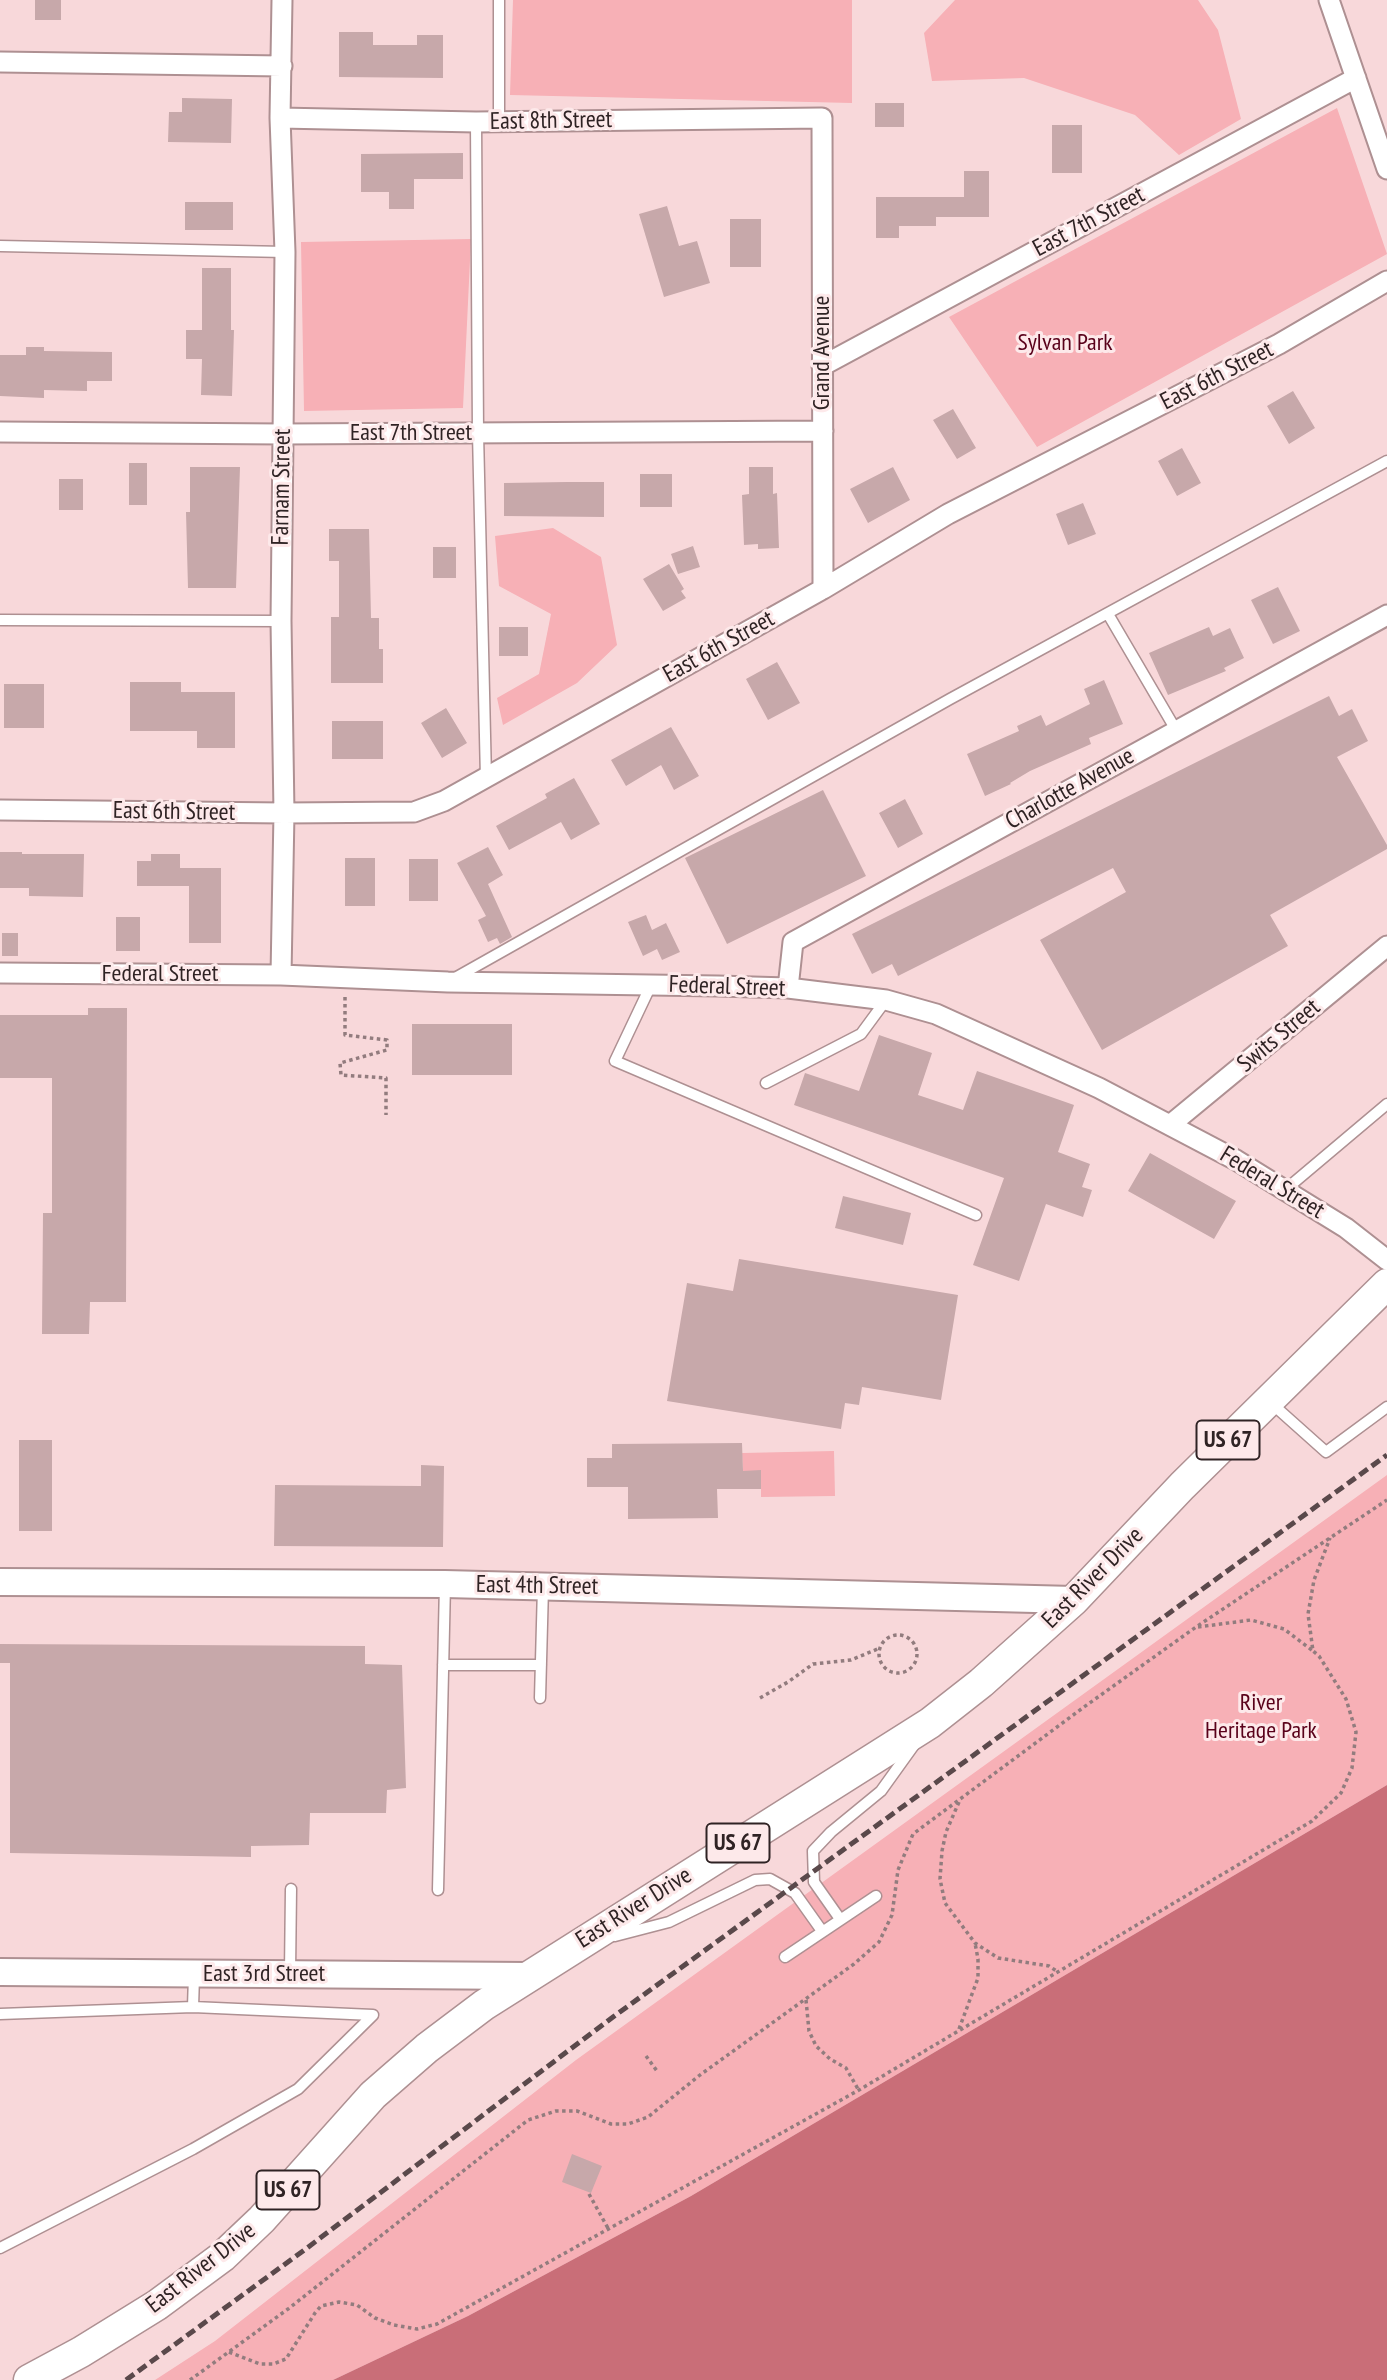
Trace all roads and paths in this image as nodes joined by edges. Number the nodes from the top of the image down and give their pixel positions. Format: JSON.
{"nodes":[{"id":1,"x":282,"y":0,"type":"edge"},
{"id":2,"x":499,"y":0,"type":"edge"},
{"id":3,"x":1329,"y":0,"type":"edge"},
{"id":4,"x":0,"y":62,"type":"edge"},
{"id":5,"x":282,"y":66,"type":"junction"},
{"id":6,"x":1356,"y":78,"type":"junction"},
{"id":7,"x":280,"y":118,"type":"junction"},
{"id":8,"x":822,"y":118,"type":"joint"},
{"id":9,"x":476,"y":122,"type":"junction"},
{"id":10,"x":499,"y":122,"type":"junction"},
{"id":11,"x":1387,"y":169,"type":"edge"},
{"id":12,"x":0,"y":246,"type":"edge"},
{"id":13,"x":285,"y":252,"type":"junction"},
{"id":14,"x":1387,"y":281,"type":"edge"},
{"id":15,"x":822,"y":366,"type":"junction"},
{"id":16,"x":823,"y":431,"type":"junction"},
{"id":17,"x":0,"y":432,"type":"edge"},
{"id":18,"x":478,"y":433,"type":"junction"},
{"id":19,"x":283,"y":434,"type":"junction"},
{"id":20,"x":1387,"y":461,"type":"edge"},
{"id":21,"x":823,"y":589,"type":"junction"},
{"id":22,"x":1108,"y":614,"type":"junction"},
{"id":23,"x":1387,"y":615,"type":"edge"},
{"id":24,"x":0,"y":620,"type":"edge"},
{"id":25,"x":281,"y":621,"type":"junction"},
{"id":26,"x":1176,"y":730,"type":"junction"},
{"id":27,"x":486,"y":779,"type":"junction"},
{"id":28,"x":0,"y":810,"type":"edge"},
{"id":29,"x":284,"y":813,"type":"junction"},
{"id":30,"x":1387,"y":946,"type":"edge"},
{"id":31,"x":0,"y":973,"type":"edge"},
{"id":32,"x":281,"y":975,"type":"junction"},
{"id":33,"x":345,"y":978,"type":"junction"},
{"id":34,"x":448,"y":982,"type":"junction"},
{"id":35,"x":651,"y":985,"type":"junction"},
{"id":36,"x":788,"y":988,"type":"junction"},
{"id":37,"x":886,"y":1000,"type":"junction"},
{"id":38,"x":766,"y":1083,"type":"dead end"},
{"id":39,"x":1387,"y":1104,"type":"edge"},
{"id":40,"x":386,"y":1115,"type":"dead end"},
{"id":41,"x":1170,"y":1125,"type":"junction"},
{"id":42,"x":1285,"y":1190,"type":"junction"},
{"id":43,"x":976,"y":1215,"type":"dead end"},
{"id":44,"x":1387,"y":1260,"type":"edge"},
{"id":45,"x":1387,"y":1284,"type":"edge"},
{"id":46,"x":1268,"y":1401,"type":"junction"},
{"id":47,"x":1387,"y":1407,"type":"edge"},
{"id":48,"x":1330,"y":1538,"type":"dead end"},
{"id":49,"x":0,"y":1583,"type":"edge"},
{"id":50,"x":445,"y":1584,"type":"junction"},
{"id":51,"x":543,"y":1586,"type":"junction"},
{"id":52,"x":1074,"y":1600,"type":"junction"},
{"id":53,"x":1196,"y":1627,"type":"dead end"},
{"id":54,"x":880,"y":1648,"type":"junction"},
{"id":55,"x":1313,"y":1651,"type":"junction"},
{"id":56,"x":443,"y":1665,"type":"junction"},
{"id":57,"x":541,"y":1665,"type":"junction"},
{"id":58,"x":540,"y":1698,"type":"dead end"},
{"id":59,"x":760,"y":1698,"type":"dead end"},
{"id":60,"x":930,"y":1723,"type":"junction"},
{"id":61,"x":960,"y":1800,"type":"dead end"},
{"id":62,"x":291,"y":1889,"type":"dead end"},
{"id":63,"x":438,"y":1890,"type":"dead end"},
{"id":64,"x":876,"y":1896,"type":"dead end"},
{"id":65,"x":840,"y":1919,"type":"junction"},
{"id":66,"x":822,"y":1931,"type":"junction"},
{"id":67,"x":975,"y":1943,"type":"junction"},
{"id":68,"x":574,"y":1946,"type":"junction"},
{"id":69,"x":785,"y":1957,"type":"dead end"},
{"id":70,"x":0,"y":1972,"type":"edge"},
{"id":71,"x":1058,"y":1972,"type":"junction"},
{"id":72,"x":194,"y":1973,"type":"junction"},
{"id":73,"x":290,"y":1974,"type":"junction"},
{"id":74,"x":528,"y":1976,"type":"junction"},
{"id":75,"x":806,"y":2000,"type":"dead end"},
{"id":76,"x":193,"y":2007,"type":"junction"},
{"id":77,"x":0,"y":2014,"type":"edge"},
{"id":78,"x":958,"y":2031,"type":"junction"},
{"id":79,"x":646,"y":2056,"type":"dead end"},
{"id":80,"x":657,"y":2071,"type":"dead end"},
{"id":81,"x":859,"y":2090,"type":"junction"},
{"id":82,"x":589,"y":2193,"type":"dead end"},
{"id":83,"x":609,"y":2230,"type":"junction"},
{"id":84,"x":0,"y":2249,"type":"edge"},
{"id":85,"x":229,"y":2351,"type":"dead end"},
{"id":86,"x":29,"y":2380,"type":"edge"}],
"edges":[{"from":1,"to":5,"type":"street","name":"Farnam Street"},
{"from":2,"to":10,"type":"lane"},
{"from":3,"to":6,"type":"street"},
{"from":4,"to":5,"type":"street"},
{"from":5,"to":7,"type":"street","name":"Farnam Street"},
{"from":6,"to":11,"type":"street"},
{"from":6,"to":15,"type":"street","name":"East 7th Street"},
{"from":7,"to":9,"type":"street","name":"East 8th Street"},
{"from":7,"to":13,"type":"street","name":"Farnam Street"},
{"from":8,"to":10,"type":"street","name":"East 8th Street"},
{"from":8,"to":15,"type":"street","name":"Grand Avenue"},
{"from":9,"to":10,"type":"street","name":"East 8th Street"},
{"from":9,"to":18,"type":"lane"},
{"from":12,"to":13,"type":"lane"},
{"from":13,"to":19,"type":"street","name":"Farnam Street"},
{"from":14,"to":21,"type":"street","name":"East 6th Street"},
{"from":15,"to":16,"type":"street","name":"Grand Avenue"},
{"from":16,"to":18,"type":"street","name":"East 7th Street"},
{"from":16,"to":21,"type":"street","name":"Grand Avenue"},
{"from":17,"to":19,"type":"street","name":"East 7th Street"},
{"from":18,"to":19,"type":"street","name":"East 7th Street"},
{"from":18,"to":27,"type":"lane"},
{"from":19,"to":25,"type":"street","name":"Farnam Street"},
{"from":20,"to":22,"type":"lane"},
{"from":21,"to":27,"type":"street","name":"East 6th Street"},
{"from":22,"to":26,"type":"lane"},
{"from":22,"to":34,"type":"lane"},
{"from":23,"to":26,"type":"street","name":"Charlotte Avenue"},
{"from":24,"to":25,"type":"lane"},
{"from":25,"to":29,"type":"street","name":"Farnam Street"},
{"from":26,"to":36,"type":"street","name":"Charlotte Avenue"},
{"from":27,"to":29,"type":"street","name":"East 6th Street"},
{"from":28,"to":29,"type":"street","name":"East 6th Street"},
{"from":29,"to":32,"type":"street","name":"Farnam Street"},
{"from":30,"to":41,"type":"street","name":"Swits Street"},
{"from":31,"to":32,"type":"street","name":"Federal Street"},
{"from":32,"to":33,"type":"street","name":"Federal Street"},
{"from":33,"to":34,"type":"street","name":"Federal Street"},
{"from":33,"to":40,"type":"path"},
{"from":34,"to":35,"type":"street","name":"Federal Street"},
{"from":35,"to":36,"type":"street","name":"Federal Street"},
{"from":35,"to":43,"type":"lane"},
{"from":36,"to":37,"type":"street","name":"Federal Street"},
{"from":37,"to":38,"type":"lane"},
{"from":37,"to":41,"type":"street","name":"Federal Street"},
{"from":39,"to":42,"type":"lane"},
{"from":41,"to":42,"type":"street","name":"Federal Street"},
{"from":42,"to":44,"type":"street","name":"Federal Street"},
{"from":45,"to":46,"type":"main road","name":"East River Drive","number":"US 67"},
{"from":46,"to":47,"type":"lane"},
{"from":46,"to":52,"type":"main road","name":"East River Drive","number":"US 67"},
{"from":48,"to":55,"type":"path"},
{"from":49,"to":50,"type":"main road","name":"East 4th Street"},
{"from":50,"to":51,"type":"main road","name":"East 4th Street"},
{"from":50,"to":56,"type":"lane"},
{"from":51,"to":52,"type":"main road","name":"East 4th Street"},
{"from":51,"to":57,"type":"lane"},
{"from":52,"to":60,"type":"main road","name":"East River Drive","number":"US 67"},
{"from":53,"to":55,"type":"path"},
{"from":54,"to":54,"type":"path"},
{"from":54,"to":59,"type":"path"},
{"from":55,"to":71,"type":"path"},
{"from":56,"to":57,"type":"lane"},
{"from":56,"to":63,"type":"lane"},
{"from":57,"to":58,"type":"lane"},
{"from":60,"to":65,"type":"lane"},
{"from":60,"to":68,"type":"main road","name":"East River Drive","number":"US 67"},
{"from":61,"to":67,"type":"path"},
{"from":62,"to":73,"type":"lane"},
{"from":64,"to":65,"type":"lane"},
{"from":65,"to":66,"type":"lane"},
{"from":66,"to":68,"type":"lane"},
{"from":66,"to":69,"type":"lane"},
{"from":67,"to":71,"type":"path"},
{"from":67,"to":78,"type":"path"},
{"from":68,"to":74,"type":"main road","name":"East River Drive","number":"US 67"},
{"from":70,"to":72,"type":"main road","name":"East 3rd Street"},
{"from":71,"to":78,"type":"path"},
{"from":72,"to":73,"type":"main road","name":"East 3rd Street"},
{"from":72,"to":76,"type":"lane"},
{"from":73,"to":74,"type":"main road","name":"East 3rd Street"},
{"from":74,"to":86,"type":"main road","name":"East River Drive","number":"US 67"},
{"from":75,"to":81,"type":"path"},
{"from":76,"to":77,"type":"lane"},
{"from":76,"to":84,"type":"lane"},
{"from":78,"to":81,"type":"path"},
{"from":79,"to":80,"type":"path"},
{"from":81,"to":83,"type":"path"},
{"from":82,"to":83,"type":"path"},
{"from":83,"to":85,"type":"path"}]}
